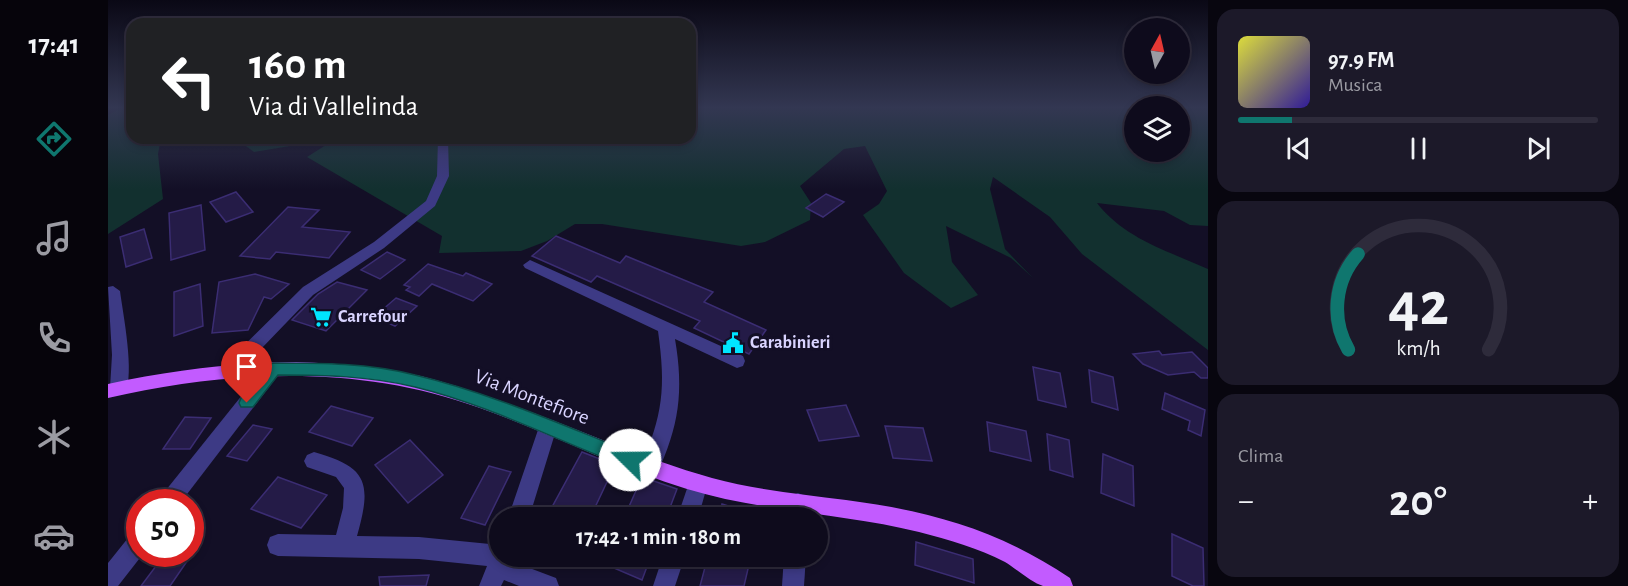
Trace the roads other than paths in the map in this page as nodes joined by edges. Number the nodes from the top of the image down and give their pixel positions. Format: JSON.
{"nodes":[{"id":1,"x":443,"y":144,"type":"edge"},
{"id":2,"x":530,"y":265,"type":"dead end"},
{"id":3,"x":113,"y":291,"type":"dead end"},
{"id":4,"x":111,"y":312,"type":"edge"},
{"id":5,"x":664,"y":326,"type":"junction"},
{"id":6,"x":737,"y":361,"type":"dead end"},
{"id":7,"x":273,"y":369,"type":"junction"},
{"id":8,"x":228,"y":372,"type":"junction"},
{"id":9,"x":114,"y":390,"type":"edge"},
{"id":10,"x":548,"y":427,"type":"junction"},
{"id":11,"x":314,"y":461,"type":"dead end"},
{"id":12,"x":650,"y":468,"type":"junction"},
{"id":13,"x":698,"y":483,"type":"junction"},
{"id":14,"x":179,"y":489,"type":"edge"},
{"id":15,"x":522,"y":507,"type":"edge"},
{"id":16,"x":690,"y":507,"type":"edge"},
{"id":17,"x":787,"y":507,"type":"edge"},
{"id":18,"x":828,"y":514,"type":"edge"},
{"id":19,"x":278,"y":545,"type":"dead end"},
{"id":20,"x":344,"y":546,"type":"junction"},
{"id":21,"x":126,"y":558,"type":"edge"},
{"id":22,"x":489,"y":564,"type":"edge"},
{"id":23,"x":500,"y":567,"type":"edge"},
{"id":24,"x":670,"y":567,"type":"edge"},
{"id":25,"x":794,"y":567,"type":"edge"},
{"id":26,"x":108,"y":581,"type":"edge"},
{"id":27,"x":548,"y":586,"type":"edge"},
{"id":28,"x":664,"y":586,"type":"edge"},
{"id":29,"x":793,"y":586,"type":"edge"},
{"id":30,"x":1062,"y":586,"type":"edge"}],
"edges":[{"from":1,"to":8,"type":"street"},
{"from":2,"to":5,"type":"street"},
{"from":3,"to":4,"type":"street"},
{"from":4,"to":9,"type":"street"},
{"from":5,"to":6,"type":"street"},
{"from":5,"to":12,"type":"street"},
{"from":7,"to":8,"type":"main road","name":"Via Montefiore"},
{"from":7,"to":10,"type":"main road","name":"Via Montefiore"},
{"from":7,"to":14,"type":"street"},
{"from":8,"to":9,"type":"main road","name":"Via Montefiore"},
{"from":10,"to":12,"type":"main road","name":"Via Montefiore"},
{"from":10,"to":15,"type":"street"},
{"from":11,"to":20,"type":"street"},
{"from":12,"to":13,"type":"main road","name":"Via Montefiore"},
{"from":13,"to":16,"type":"street"},
{"from":13,"to":17,"type":"main road","name":"Via Montefiore"},
{"from":18,"to":30,"type":"main road","name":"Via Montefiore"},
{"from":19,"to":20,"type":"street"},
{"from":20,"to":22,"type":"street"},
{"from":21,"to":26,"type":"street"},
{"from":23,"to":27,"type":"street"},
{"from":24,"to":28,"type":"street"},
{"from":25,"to":29,"type":"street"}]}
